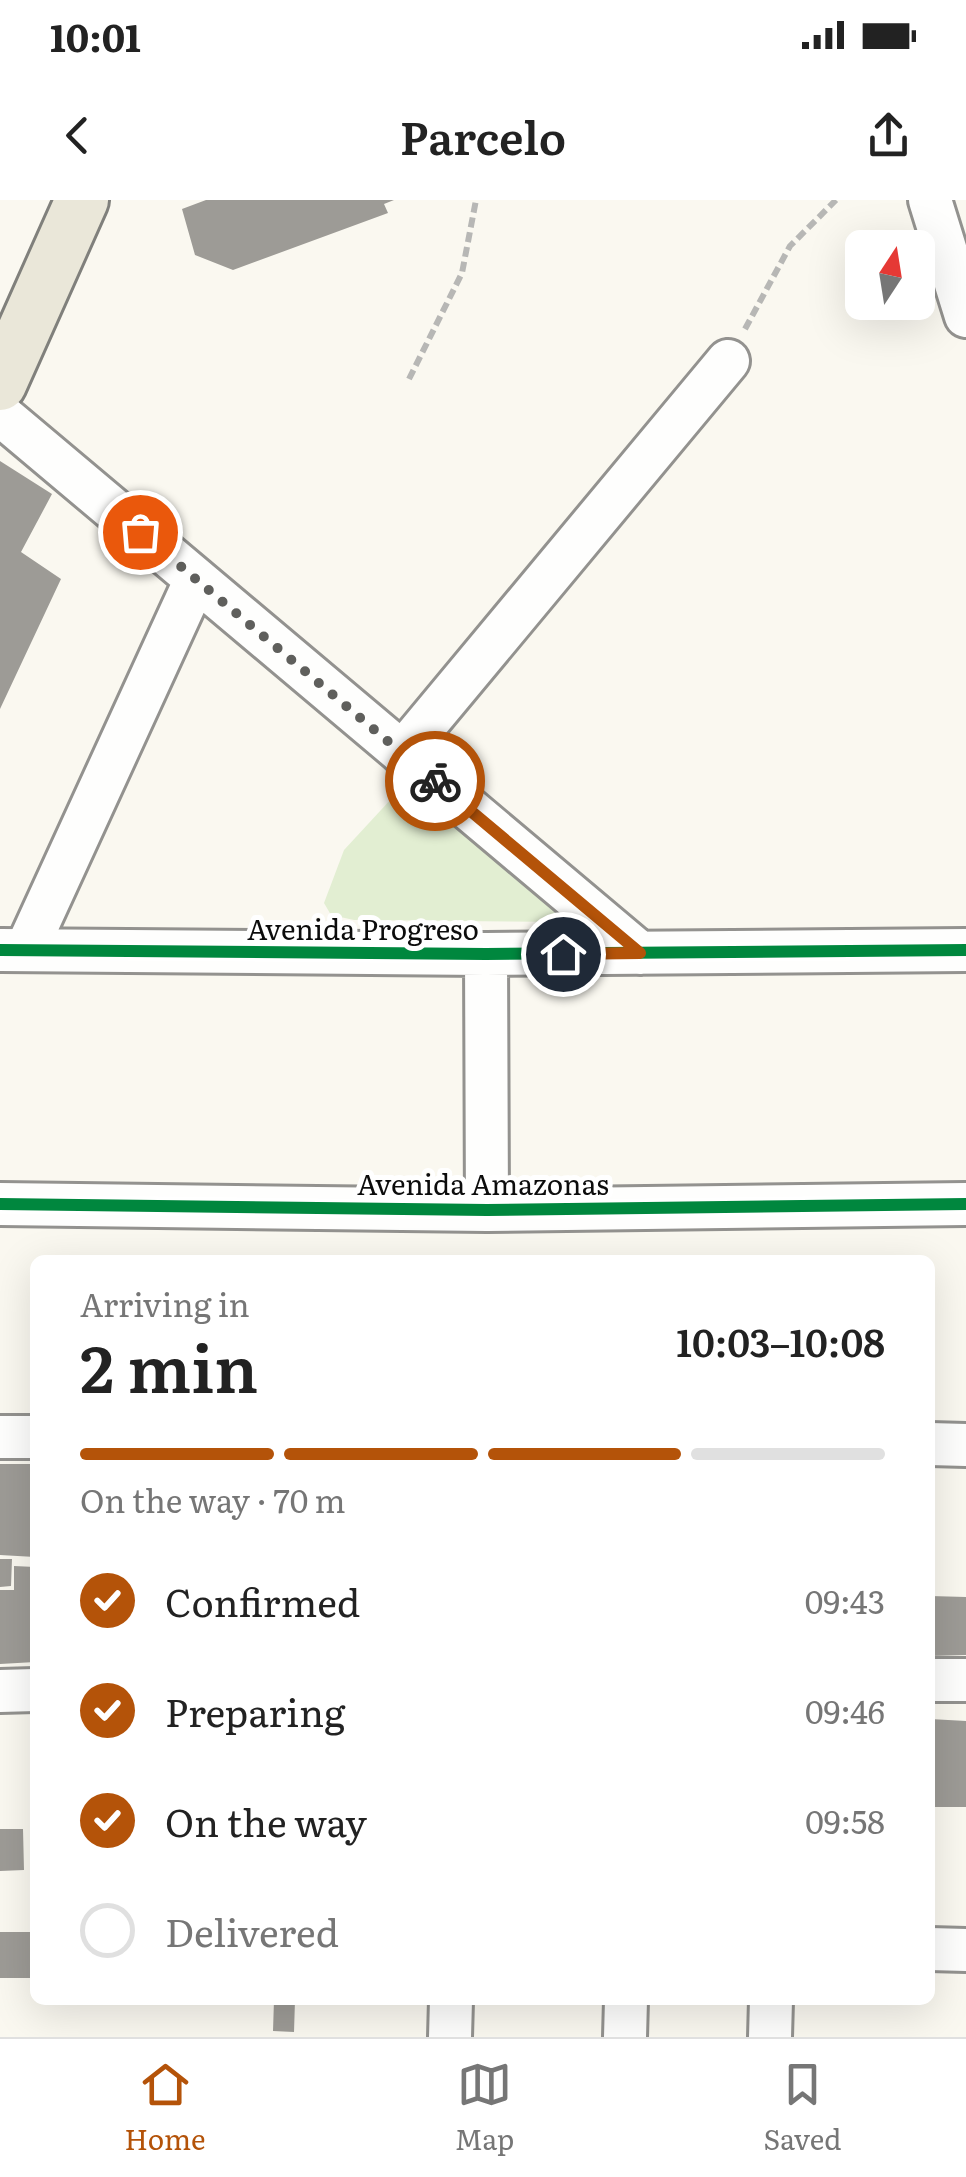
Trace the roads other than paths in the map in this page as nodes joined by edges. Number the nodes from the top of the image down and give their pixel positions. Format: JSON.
{"nodes":[{"id":1,"x":82,"y":200,"type":"edge"},
{"id":2,"x":930,"y":200,"type":"edge"},
{"id":3,"x":966,"y":316,"type":"edge"},
{"id":4,"x":728,"y":362,"type":"road end"},
{"id":5,"x":0,"y":384,"type":"edge"},
{"id":6,"x":0,"y":414,"type":"edge"},
{"id":7,"x":196,"y":579,"type":"junction"},
{"id":8,"x":402,"y":752,"type":"junction"},
{"id":9,"x":13,"y":950,"type":"edge"},
{"id":10,"x":966,"y":950,"type":"edge"},
{"id":11,"x":640,"y":953,"type":"junction"},
{"id":12,"x":486,"y":954,"type":"junction"},
{"id":13,"x":0,"y":1204,"type":"edge"},
{"id":14,"x":966,"y":1204,"type":"edge"},
{"id":15,"x":487,"y":1210,"type":"junction"},
{"id":16,"x":0,"y":1437,"type":"edge"},
{"id":17,"x":30,"y":1437,"type":"edge"},
{"id":18,"x":935,"y":1444,"type":"edge"},
{"id":19,"x":966,"y":1445,"type":"edge"},
{"id":20,"x":935,"y":1680,"type":"edge"},
{"id":21,"x":966,"y":1680,"type":"edge"},
{"id":22,"x":30,"y":1690,"type":"edge"},
{"id":23,"x":0,"y":1691,"type":"edge"},
{"id":24,"x":935,"y":1950,"type":"edge"},
{"id":25,"x":966,"y":1950,"type":"edge"},
{"id":26,"x":452,"y":2005,"type":"edge"},
{"id":27,"x":626,"y":2005,"type":"edge"},
{"id":28,"x":771,"y":2005,"type":"edge"},
{"id":29,"x":450,"y":2037,"type":"edge"},
{"id":30,"x":625,"y":2037,"type":"edge"},
{"id":31,"x":770,"y":2037,"type":"edge"}],
"edges":[{"from":1,"to":5,"type":"main road"},
{"from":2,"to":3,"type":"street"},
{"from":4,"to":8,"type":"street"},
{"from":6,"to":7,"type":"street"},
{"from":7,"to":8,"type":"street"},
{"from":7,"to":9,"type":"street"},
{"from":8,"to":11,"type":"street"},
{"from":9,"to":12,"type":"street","name":"Avenida Progreso"},
{"from":10,"to":11,"type":"street","name":"Avenida Progreso"},
{"from":11,"to":12,"type":"street","name":"Avenida Progreso"},
{"from":12,"to":15,"type":"street"},
{"from":13,"to":15,"type":"street","name":"Avenida Amazonas"},
{"from":14,"to":15,"type":"street","name":"Avenida Amazonas"},
{"from":16,"to":17,"type":"street"},
{"from":18,"to":19,"type":"street"},
{"from":20,"to":21,"type":"street"},
{"from":22,"to":23,"type":"street"},
{"from":24,"to":25,"type":"street"},
{"from":26,"to":29,"type":"street"},
{"from":27,"to":30,"type":"street"},
{"from":28,"to":31,"type":"street"}]}
